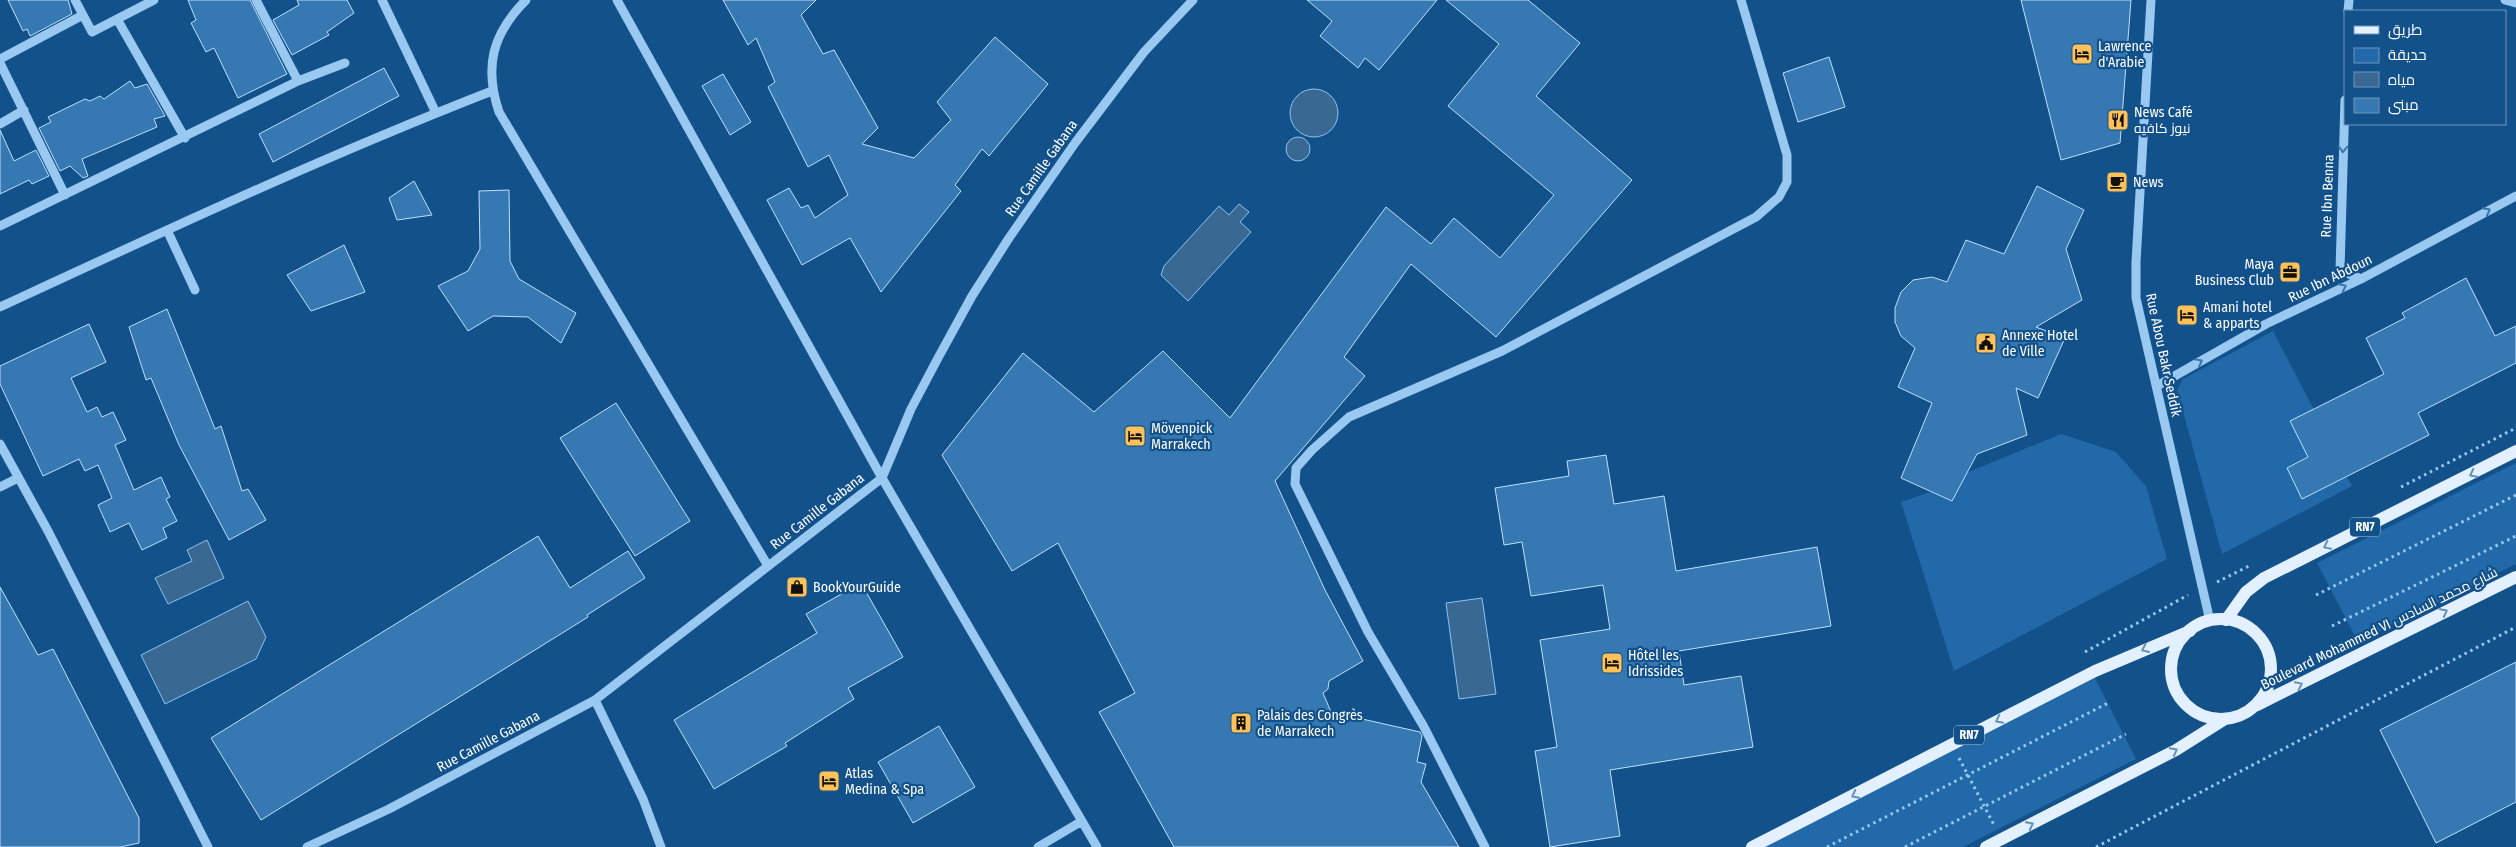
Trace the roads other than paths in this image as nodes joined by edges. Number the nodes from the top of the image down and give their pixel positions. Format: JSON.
{"nodes":[{"id":1,"x":75,"y":0,"type":"edge"},
{"id":2,"x":154,"y":0,"type":"edge"},
{"id":3,"x":256,"y":0,"type":"edge"},
{"id":4,"x":382,"y":0,"type":"edge"},
{"id":5,"x":617,"y":0,"type":"edge"},
{"id":6,"x":1193,"y":0,"type":"edge"},
{"id":7,"x":1741,"y":0,"type":"edge"},
{"id":8,"x":2151,"y":0,"type":"edge"},
{"id":9,"x":2505,"y":0,"type":"edge"},
{"id":10,"x":524,"y":1,"type":"edge"},
{"id":11,"x":2516,"y":3,"type":"edge"},
{"id":12,"x":82,"y":15,"type":"junction"},
{"id":13,"x":118,"y":19,"type":"junction"},
{"id":14,"x":0,"y":59,"type":"edge"},
{"id":15,"x":345,"y":63,"type":"dead end"},
{"id":16,"x":0,"y":64,"type":"edge"},
{"id":17,"x":298,"y":81,"type":"junction"},
{"id":18,"x":492,"y":91,"type":"junction"},
{"id":19,"x":24,"y":110,"type":"junction"},
{"id":20,"x":436,"y":113,"type":"junction"},
{"id":21,"x":0,"y":124,"type":"edge"},
{"id":22,"x":2344,"y":125,"type":"edge"},
{"id":23,"x":184,"y":138,"type":"junction"},
{"id":24,"x":65,"y":195,"type":"junction"},
{"id":25,"x":2516,"y":196,"type":"edge"},
{"id":26,"x":0,"y":226,"type":"edge"},
{"id":27,"x":167,"y":230,"type":"junction"},
{"id":28,"x":2361,"y":279,"type":"junction"},
{"id":29,"x":196,"y":290,"type":"dead end"},
{"id":30,"x":0,"y":307,"type":"edge"},
{"id":31,"x":2156,"y":386,"type":"junction"},
{"id":32,"x":0,"y":444,"type":"edge"},
{"id":33,"x":2516,"y":452,"type":"edge"},
{"id":34,"x":18,"y":478,"type":"junction"},
{"id":35,"x":882,"y":478,"type":"junction"},
{"id":36,"x":0,"y":487,"type":"edge"},
{"id":37,"x":768,"y":566,"type":"junction"},
{"id":38,"x":2516,"y":577,"type":"edge"},
{"id":39,"x":2226,"y":620,"type":"junction"},
{"id":40,"x":2210,"y":621,"type":"junction"},
{"id":41,"x":2190,"y":631,"type":"junction"},
{"id":42,"x":595,"y":700,"type":"junction"},
{"id":43,"x":2255,"y":706,"type":"junction"},
{"id":44,"x":2225,"y":719,"type":"junction"},
{"id":45,"x":1082,"y":821,"type":"junction"},
{"id":46,"x":208,"y":847,"type":"edge"},
{"id":47,"x":307,"y":847,"type":"edge"},
{"id":48,"x":661,"y":847,"type":"edge"},
{"id":49,"x":1038,"y":847,"type":"edge"},
{"id":50,"x":1097,"y":847,"type":"edge"},
{"id":51,"x":1485,"y":847,"type":"edge"},
{"id":52,"x":1752,"y":847,"type":"edge"},
{"id":53,"x":1986,"y":847,"type":"edge"}],
"edges":[{"from":1,"to":12,"type":"street"},
{"from":2,"to":13,"type":"street"},
{"from":3,"to":17,"type":"street"},
{"from":4,"to":20,"type":"street"},
{"from":5,"to":35,"type":"street"},
{"from":6,"to":35,"type":"street","name":"Rue Camille Gabana"},
{"from":7,"to":51,"type":"street"},
{"from":8,"to":31,"type":"street","name":"Rue Abou Bakr Seddik"},
{"from":9,"to":11,"type":"street"},
{"from":10,"to":18,"type":"street"},
{"from":12,"to":13,"type":"street"},
{"from":12,"to":14,"type":"street"},
{"from":13,"to":23,"type":"street"},
{"from":15,"to":17,"type":"street"},
{"from":16,"to":19,"type":"street"},
{"from":17,"to":23,"type":"street"},
{"from":18,"to":20,"type":"street"},
{"from":18,"to":37,"type":"street"},
{"from":19,"to":21,"type":"street"},
{"from":19,"to":24,"type":"street"},
{"from":20,"to":27,"type":"street"},
{"from":22,"to":28,"type":"street","name":"Rue Ibn Benna","one_way":true},
{"from":23,"to":24,"type":"street"},
{"from":24,"to":26,"type":"street"},
{"from":28,"to":25,"type":"street","name":"Rue Ibn Abdoun","one_way":true},
{"from":27,"to":29,"type":"street"},
{"from":27,"to":30,"type":"street"},
{"from":31,"to":28,"type":"street","name":"Rue Ibn Abdoun","one_way":true},
{"from":31,"to":40,"type":"street","name":"Rue Abou Bakr Seddik"},
{"from":32,"to":34,"type":"street"},
{"from":33,"to":39,"type":"main road","number":"RN7","one_way":true},
{"from":34,"to":36,"type":"street"},
{"from":34,"to":46,"type":"street"},
{"from":35,"to":37,"type":"street","name":"Rue Camille Gabana"},
{"from":35,"to":45,"type":"street"},
{"from":37,"to":42,"type":"street","name":"Rue Camille Gabana"},
{"from":43,"to":38,"type":"main road","name":"Boulevard Mohammed VI شارع محمد السادس","one_way":true},
{"from":39,"to":40,"type":"main road","number":"RN7"},
{"from":39,"to":43,"type":"main road","number":"RN7"},
{"from":40,"to":41,"type":"main road","number":"RN7"},
{"from":41,"to":44,"type":"main road","number":"RN7"},
{"from":41,"to":52,"type":"main road","number":"RN7","one_way":true},
{"from":42,"to":47,"type":"street","name":"Rue Camille Gabana"},
{"from":42,"to":48,"type":"street"},
{"from":43,"to":44,"type":"main road"},
{"from":53,"to":44,"type":"main road","one_way":true},
{"from":45,"to":49,"type":"street"},
{"from":45,"to":50,"type":"street"}]}
